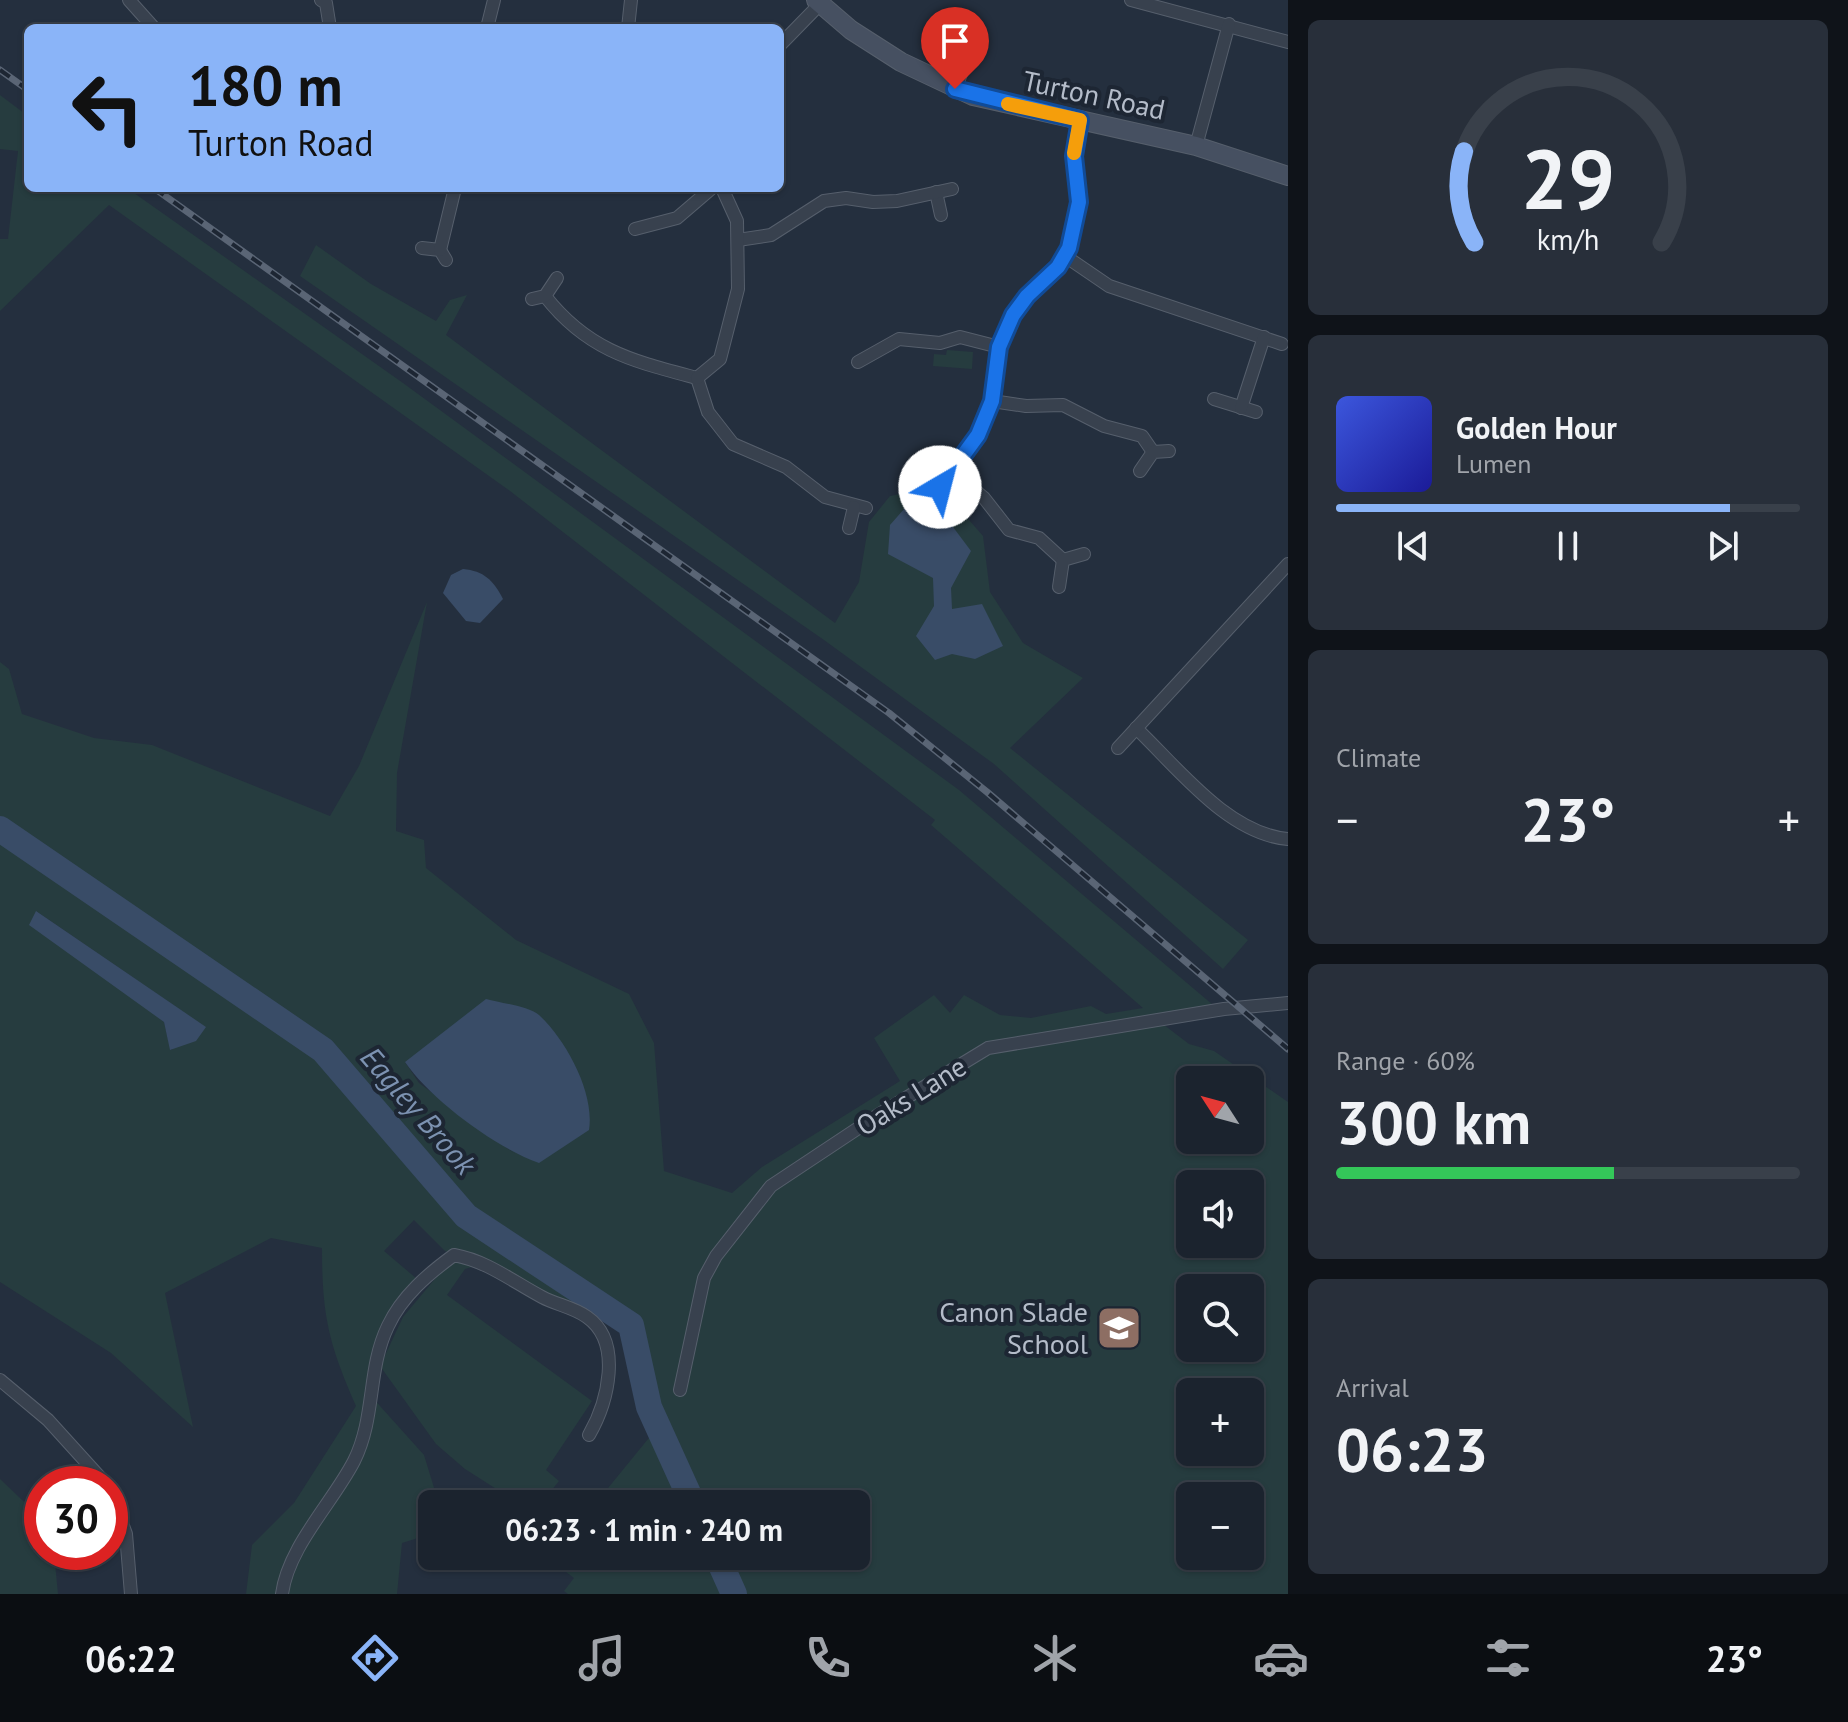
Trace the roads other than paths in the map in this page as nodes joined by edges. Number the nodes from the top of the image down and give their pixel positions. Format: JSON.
{"nodes":[{"id":1,"x":129,"y":0,"type":"edge"},
{"id":2,"x":494,"y":0,"type":"edge"},
{"id":3,"x":631,"y":0,"type":"edge"},
{"id":4,"x":1131,"y":0,"type":"edge"},
{"id":5,"x":326,"y":1,"type":"edge"},
{"id":6,"x":818,"y":2,"type":"edge"},
{"id":7,"x":150,"y":24,"type":"edge"},
{"id":8,"x":329,"y":24,"type":"edge"},
{"id":9,"x":488,"y":24,"type":"edge"},
{"id":10,"x":628,"y":24,"type":"edge"},
{"id":11,"x":1229,"y":24,"type":"junction"},
{"id":12,"x":977,"y":34,"type":"dead end"},
{"id":13,"x":784,"y":40,"type":"edge"},
{"id":14,"x":1288,"y":42,"type":"edge"},
{"id":15,"x":955,"y":89,"type":"junction"},
{"id":16,"x":1080,"y":120,"type":"junction"},
{"id":17,"x":1196,"y":146,"type":"junction"},
{"id":18,"x":1288,"y":176,"type":"edge"},
{"id":19,"x":952,"y":189,"type":"dead end"},
{"id":20,"x":454,"y":192,"type":"edge"},
{"id":21,"x":708,"y":192,"type":"edge"},
{"id":22,"x":724,"y":192,"type":"edge"},
{"id":23,"x":936,"y":192,"type":"junction"},
{"id":24,"x":941,"y":215,"type":"dead end"},
{"id":25,"x":660,"y":224,"type":"junction"},
{"id":26,"x":635,"y":229,"type":"dead end"},
{"id":27,"x":663,"y":237,"type":"dead end"},
{"id":28,"x":738,"y":240,"type":"junction"},
{"id":29,"x":422,"y":248,"type":"dead end"},
{"id":30,"x":1065,"y":256,"type":"junction"},
{"id":31,"x":557,"y":278,"type":"dead end"},
{"id":32,"x":545,"y":296,"type":"junction"},
{"id":33,"x":532,"y":299,"type":"dead end"},
{"id":34,"x":1264,"y":337,"type":"junction"},
{"id":35,"x":1282,"y":344,"type":"dead end"},
{"id":36,"x":999,"y":347,"type":"junction"},
{"id":37,"x":858,"y":362,"type":"dead end"},
{"id":38,"x":697,"y":378,"type":"junction"},
{"id":39,"x":1214,"y":399,"type":"dead end"},
{"id":40,"x":992,"y":401,"type":"junction"},
{"id":41,"x":1241,"y":408,"type":"junction"},
{"id":42,"x":1256,"y":412,"type":"dead end"},
{"id":43,"x":1169,"y":451,"type":"dead end"},
{"id":44,"x":1153,"y":452,"type":"junction"},
{"id":45,"x":1140,"y":471,"type":"dead end"},
{"id":46,"x":952,"y":472,"type":"junction"},
{"id":47,"x":940,"y":487,"type":"dead end"},
{"id":48,"x":849,"y":528,"type":"dead end"},
{"id":49,"x":1084,"y":554,"type":"dead end"},
{"id":50,"x":1063,"y":560,"type":"junction"},
{"id":51,"x":1288,"y":564,"type":"edge"},
{"id":52,"x":1059,"y":587,"type":"dead end"},
{"id":53,"x":1136,"y":728,"type":"junction"},
{"id":54,"x":1118,"y":748,"type":"dead end"},
{"id":55,"x":1288,"y":839,"type":"edge"},
{"id":56,"x":1288,"y":1003,"type":"edge"},
{"id":57,"x":0,"y":1380,"type":"edge"},
{"id":58,"x":680,"y":1390,"type":"dead end"},
{"id":59,"x":589,"y":1435,"type":"dead end"},
{"id":60,"x":90,"y":1466,"type":"edge"},
{"id":61,"x":128,"y":1558,"type":"edge"},
{"id":62,"x":131,"y":1594,"type":"edge"},
{"id":63,"x":282,"y":1594,"type":"edge"}],
"edges":[{"from":1,"to":7,"type":"street"},
{"from":2,"to":9,"type":"street"},
{"from":3,"to":10,"type":"street"},
{"from":4,"to":11,"type":"street"},
{"from":5,"to":8,"type":"street"},
{"from":6,"to":13,"type":"street"},
{"from":6,"to":15,"type":"main road","name":"Turton Road"},
{"from":11,"to":14,"type":"street"},
{"from":11,"to":17,"type":"street"},
{"from":12,"to":15,"type":"street"},
{"from":15,"to":16,"type":"main road","name":"Turton Road"},
{"from":16,"to":17,"type":"main road","name":"Turton Road"},
{"from":16,"to":30,"type":"street"},
{"from":17,"to":18,"type":"main road","name":"Turton Road"},
{"from":19,"to":23,"type":"street"},
{"from":20,"to":29,"type":"street"},
{"from":21,"to":25,"type":"street"},
{"from":22,"to":28,"type":"street"},
{"from":23,"to":24,"type":"street"},
{"from":23,"to":28,"type":"street"},
{"from":25,"to":26,"type":"street"},
{"from":25,"to":27,"type":"street"},
{"from":28,"to":38,"type":"street"},
{"from":30,"to":34,"type":"street"},
{"from":30,"to":36,"type":"street"},
{"from":31,"to":32,"type":"street"},
{"from":32,"to":33,"type":"street"},
{"from":32,"to":38,"type":"street"},
{"from":34,"to":35,"type":"street"},
{"from":34,"to":41,"type":"street"},
{"from":36,"to":37,"type":"street"},
{"from":36,"to":40,"type":"street"},
{"from":38,"to":48,"type":"street"},
{"from":39,"to":41,"type":"street"},
{"from":40,"to":44,"type":"street"},
{"from":40,"to":46,"type":"street"},
{"from":41,"to":42,"type":"street"},
{"from":43,"to":44,"type":"street"},
{"from":44,"to":45,"type":"street"},
{"from":46,"to":47,"type":"street"},
{"from":46,"to":50,"type":"street"},
{"from":49,"to":50,"type":"street"},
{"from":50,"to":52,"type":"street"},
{"from":51,"to":53,"type":"street"},
{"from":53,"to":54,"type":"street"},
{"from":53,"to":55,"type":"street"},
{"from":56,"to":58,"type":"street","name":"Oaks Lane"},
{"from":57,"to":60,"type":"street"},
{"from":59,"to":63,"type":"street"},
{"from":61,"to":62,"type":"street"}]}
